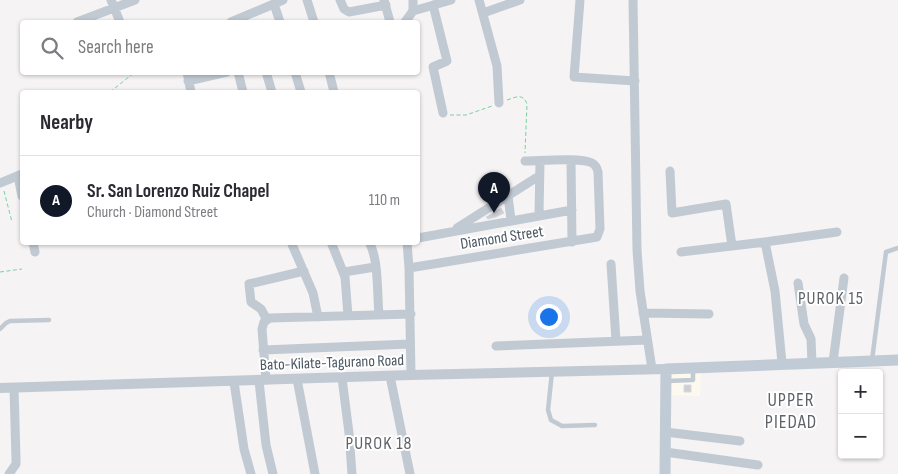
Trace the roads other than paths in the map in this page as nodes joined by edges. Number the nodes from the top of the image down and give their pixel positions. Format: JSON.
{"nodes":[{"id":1,"x":135,"y":0,"type":"edge"},
{"id":2,"x":307,"y":0,"type":"edge"},
{"id":3,"x":340,"y":0,"type":"edge"},
{"id":4,"x":413,"y":0,"type":"edge"},
{"id":5,"x":451,"y":0,"type":"edge"},
{"id":6,"x":479,"y":0,"type":"edge"},
{"id":7,"x":520,"y":0,"type":"edge"},
{"id":8,"x":580,"y":0,"type":"edge"},
{"id":9,"x":633,"y":0,"type":"edge"},
{"id":10,"x":279,"y":2,"type":"edge"},
{"id":11,"x":385,"y":3,"type":"edge"},
{"id":12,"x":113,"y":4,"type":"edge"},
{"id":13,"x":433,"y":5,"type":"junction"},
{"id":14,"x":413,"y":11,"type":"junction"},
{"id":15,"x":483,"y":13,"type":"junction"},
{"id":16,"x":250,"y":19,"type":"edge"},
{"id":17,"x":81,"y":20,"type":"edge"},
{"id":18,"x":119,"y":20,"type":"edge"},
{"id":19,"x":280,"y":20,"type":"edge"},
{"id":20,"x":313,"y":20,"type":"edge"},
{"id":21,"x":389,"y":20,"type":"edge"},
{"id":22,"x":406,"y":20,"type":"edge"},
{"id":23,"x":204,"y":75,"type":"edge"},
{"id":24,"x":239,"y":75,"type":"edge"},
{"id":25,"x":267,"y":75,"type":"edge"},
{"id":26,"x":296,"y":75,"type":"edge"},
{"id":27,"x":330,"y":75,"type":"edge"},
{"id":28,"x":188,"y":77,"type":"edge"},
{"id":29,"x":635,"y":81,"type":"junction"},
{"id":30,"x":191,"y":90,"type":"edge"},
{"id":31,"x":242,"y":90,"type":"edge"},
{"id":32,"x":271,"y":90,"type":"edge"},
{"id":33,"x":300,"y":90,"type":"edge"},
{"id":34,"x":334,"y":90,"type":"edge"},
{"id":35,"x":499,"y":103,"type":"road end"},
{"id":36,"x":443,"y":113,"type":"road end"},
{"id":37,"x":571,"y":160,"type":"junction"},
{"id":38,"x":525,"y":161,"type":"road end"},
{"id":39,"x":540,"y":161,"type":"junction"},
{"id":40,"x":670,"y":171,"type":"dead end"},
{"id":41,"x":20,"y":175,"type":"edge"},
{"id":42,"x":540,"y":176,"type":"junction"},
{"id":43,"x":1,"y":182,"type":"edge"},
{"id":44,"x":508,"y":196,"type":"junction"},
{"id":45,"x":572,"y":210,"type":"junction"},
{"id":46,"x":539,"y":215,"type":"junction"},
{"id":47,"x":511,"y":220,"type":"junction"},
{"id":48,"x":453,"y":231,"type":"junction"},
{"id":49,"x":837,"y":232,"type":"dead end"},
{"id":50,"x":420,"y":238,"type":"edge"},
{"id":51,"x":572,"y":242,"type":"junction"},
{"id":52,"x":765,"y":242,"type":"junction"},
{"id":53,"x":292,"y":245,"type":"edge"},
{"id":54,"x":332,"y":245,"type":"edge"},
{"id":55,"x":370,"y":245,"type":"edge"},
{"id":56,"x":407,"y":245,"type":"edge"},
{"id":57,"x":732,"y":246,"type":"junction"},
{"id":58,"x":898,"y":248,"type":"edge"},
{"id":59,"x":681,"y":252,"type":"dead end"},
{"id":60,"x":611,"y":264,"type":"dead end"},
{"id":61,"x":375,"y":267,"type":"junction"},
{"id":62,"x":409,"y":268,"type":"junction"},
{"id":63,"x":304,"y":271,"type":"junction"},
{"id":64,"x":344,"y":272,"type":"junction"},
{"id":65,"x":844,"y":278,"type":"dead end"},
{"id":66,"x":798,"y":283,"type":"dead end"},
{"id":67,"x":644,"y":313,"type":"junction"},
{"id":68,"x":379,"y":314,"type":"junction"},
{"id":69,"x":410,"y":314,"type":"junction"},
{"id":70,"x":709,"y":314,"type":"dead end"},
{"id":71,"x":348,"y":316,"type":"junction"},
{"id":72,"x":318,"y":317,"type":"junction"},
{"id":73,"x":49,"y":320,"type":"dead end"},
{"id":74,"x":266,"y":320,"type":"junction"},
{"id":75,"x":0,"y":329,"type":"edge"},
{"id":76,"x":648,"y":340,"type":"junction"},
{"id":77,"x":616,"y":341,"type":"junction"},
{"id":78,"x":410,"y":344,"type":"junction"},
{"id":79,"x":496,"y":346,"type":"dead end"},
{"id":80,"x":263,"y":350,"type":"junction"},
{"id":81,"x":898,"y":360,"type":"edge"},
{"id":82,"x":872,"y":361,"type":"junction"},
{"id":83,"x":833,"y":362,"type":"junction"},
{"id":84,"x":782,"y":363,"type":"junction"},
{"id":85,"x":812,"y":363,"type":"junction"},
{"id":86,"x":693,"y":368,"type":"junction"},
{"id":87,"x":652,"y":369,"type":"junction"},
{"id":88,"x":666,"y":369,"type":"junction"},
{"id":89,"x":552,"y":372,"type":"junction"},
{"id":90,"x":411,"y":375,"type":"junction"},
{"id":91,"x":390,"y":376,"type":"junction"},
{"id":92,"x":342,"y":378,"type":"junction"},
{"id":93,"x":297,"y":379,"type":"junction"},
{"id":94,"x":0,"y":380,"type":"edge"},
{"id":95,"x":263,"y":380,"type":"junction"},
{"id":96,"x":666,"y":381,"type":"junction"},
{"id":97,"x":234,"y":382,"type":"junction"},
{"id":98,"x":0,"y":388,"type":"edge"},
{"id":99,"x":14,"y":388,"type":"junction"},
{"id":100,"x":594,"y":425,"type":"dead end"},
{"id":101,"x":665,"y":432,"type":"junction"},
{"id":102,"x":740,"y":441,"type":"dead end"},
{"id":103,"x":665,"y":452,"type":"junction"},
{"id":104,"x":758,"y":465,"type":"dead end"},
{"id":105,"x":9,"y":474,"type":"edge"},
{"id":106,"x":251,"y":474,"type":"edge"},
{"id":107,"x":273,"y":474,"type":"edge"},
{"id":108,"x":315,"y":474,"type":"edge"},
{"id":109,"x":352,"y":474,"type":"edge"},
{"id":110,"x":410,"y":474,"type":"edge"},
{"id":111,"x":665,"y":474,"type":"edge"}],
"edges":[{"from":1,"to":12,"type":"street"},
{"from":2,"to":20,"type":"street"},
{"from":3,"to":11,"type":"street"},
{"from":4,"to":14,"type":"street"},
{"from":5,"to":13,"type":"street"},
{"from":6,"to":15,"type":"street"},
{"from":7,"to":15,"type":"street"},
{"from":8,"to":29,"type":"street"},
{"from":9,"to":29,"type":"street"},
{"from":10,"to":16,"type":"street"},
{"from":10,"to":19,"type":"street"},
{"from":11,"to":21,"type":"street"},
{"from":12,"to":17,"type":"street"},
{"from":12,"to":18,"type":"street"},
{"from":13,"to":14,"type":"street"},
{"from":13,"to":36,"type":"street"},
{"from":14,"to":22,"type":"street"},
{"from":15,"to":35,"type":"street"},
{"from":23,"to":28,"type":"street"},
{"from":24,"to":31,"type":"street"},
{"from":25,"to":32,"type":"street"},
{"from":26,"to":33,"type":"street"},
{"from":27,"to":34,"type":"street"},
{"from":28,"to":30,"type":"street"},
{"from":29,"to":67,"type":"street"},
{"from":37,"to":39,"type":"street"},
{"from":37,"to":45,"type":"street"},
{"from":37,"to":51,"type":"street","name":"Diamond Street"},
{"from":38,"to":39,"type":"street"},
{"from":39,"to":42,"type":"street"},
{"from":40,"to":57,"type":"street"},
{"from":41,"to":43,"type":"street"},
{"from":42,"to":44,"type":"street"},
{"from":42,"to":46,"type":"street"},
{"from":44,"to":47,"type":"street"},
{"from":44,"to":48,"type":"street"},
{"from":45,"to":46,"type":"street"},
{"from":45,"to":51,"type":"street"},
{"from":46,"to":47,"type":"street"},
{"from":47,"to":48,"type":"street"},
{"from":48,"to":50,"type":"street"},
{"from":49,"to":52,"type":"street"},
{"from":51,"to":62,"type":"street","name":"Diamond Street"},
{"from":52,"to":57,"type":"street"},
{"from":52,"to":84,"type":"street"},
{"from":53,"to":63,"type":"street"},
{"from":54,"to":64,"type":"street"},
{"from":55,"to":61,"type":"street"},
{"from":56,"to":62,"type":"street"},
{"from":57,"to":59,"type":"street"},
{"from":58,"to":82,"type":"lane"},
{"from":60,"to":77,"type":"street"},
{"from":61,"to":64,"type":"street"},
{"from":61,"to":68,"type":"street"},
{"from":62,"to":69,"type":"street"},
{"from":63,"to":72,"type":"street"},
{"from":63,"to":74,"type":"street"},
{"from":64,"to":71,"type":"street"},
{"from":65,"to":83,"type":"street"},
{"from":66,"to":85,"type":"street"},
{"from":67,"to":70,"type":"street"},
{"from":67,"to":76,"type":"street"},
{"from":68,"to":69,"type":"street"},
{"from":68,"to":71,"type":"street"},
{"from":69,"to":78,"type":"street"},
{"from":71,"to":72,"type":"street"},
{"from":72,"to":74,"type":"street"},
{"from":73,"to":75,"type":"lane"},
{"from":74,"to":80,"type":"street"},
{"from":76,"to":77,"type":"street"},
{"from":76,"to":87,"type":"street"},
{"from":77,"to":79,"type":"street"},
{"from":78,"to":80,"type":"street"},
{"from":78,"to":90,"type":"street"},
{"from":80,"to":95,"type":"street"},
{"from":81,"to":82,"type":"main road"},
{"from":82,"to":83,"type":"main road"},
{"from":83,"to":85,"type":"main road"},
{"from":84,"to":85,"type":"main road"},
{"from":84,"to":86,"type":"main road"},
{"from":86,"to":88,"type":"main road"},
{"from":86,"to":96,"type":"lane"},
{"from":87,"to":88,"type":"street","name":"Bato-Kilate-Tagurano Road"},
{"from":87,"to":89,"type":"street","name":"Bato-Kilate-Tagurano Road"},
{"from":88,"to":96,"type":"main road"},
{"from":89,"to":90,"type":"street","name":"Bato-Kilate-Tagurano Road"},
{"from":89,"to":100,"type":"lane"},
{"from":90,"to":91,"type":"street","name":"Bato-Kilate-Tagurano Road"},
{"from":91,"to":92,"type":"street","name":"Bato-Kilate-Tagurano Road"},
{"from":91,"to":110,"type":"street"},
{"from":92,"to":93,"type":"street","name":"Bato-Kilate-Tagurano Road"},
{"from":92,"to":109,"type":"street"},
{"from":93,"to":95,"type":"street","name":"Bato-Kilate-Tagurano Road"},
{"from":93,"to":108,"type":"street"},
{"from":94,"to":98,"type":"lane"},
{"from":95,"to":97,"type":"street","name":"Bato-Kilate-Tagurano Road"},
{"from":95,"to":107,"type":"street"},
{"from":96,"to":101,"type":"main road"},
{"from":97,"to":99,"type":"street","name":"Bato-Kilate-Tagurano Road"},
{"from":97,"to":106,"type":"street"},
{"from":98,"to":99,"type":"street","name":"Bato-Kilate-Tagurano Road"},
{"from":99,"to":105,"type":"street"},
{"from":101,"to":102,"type":"street"},
{"from":101,"to":103,"type":"main road"},
{"from":103,"to":104,"type":"street"},
{"from":103,"to":111,"type":"main road"}]}
